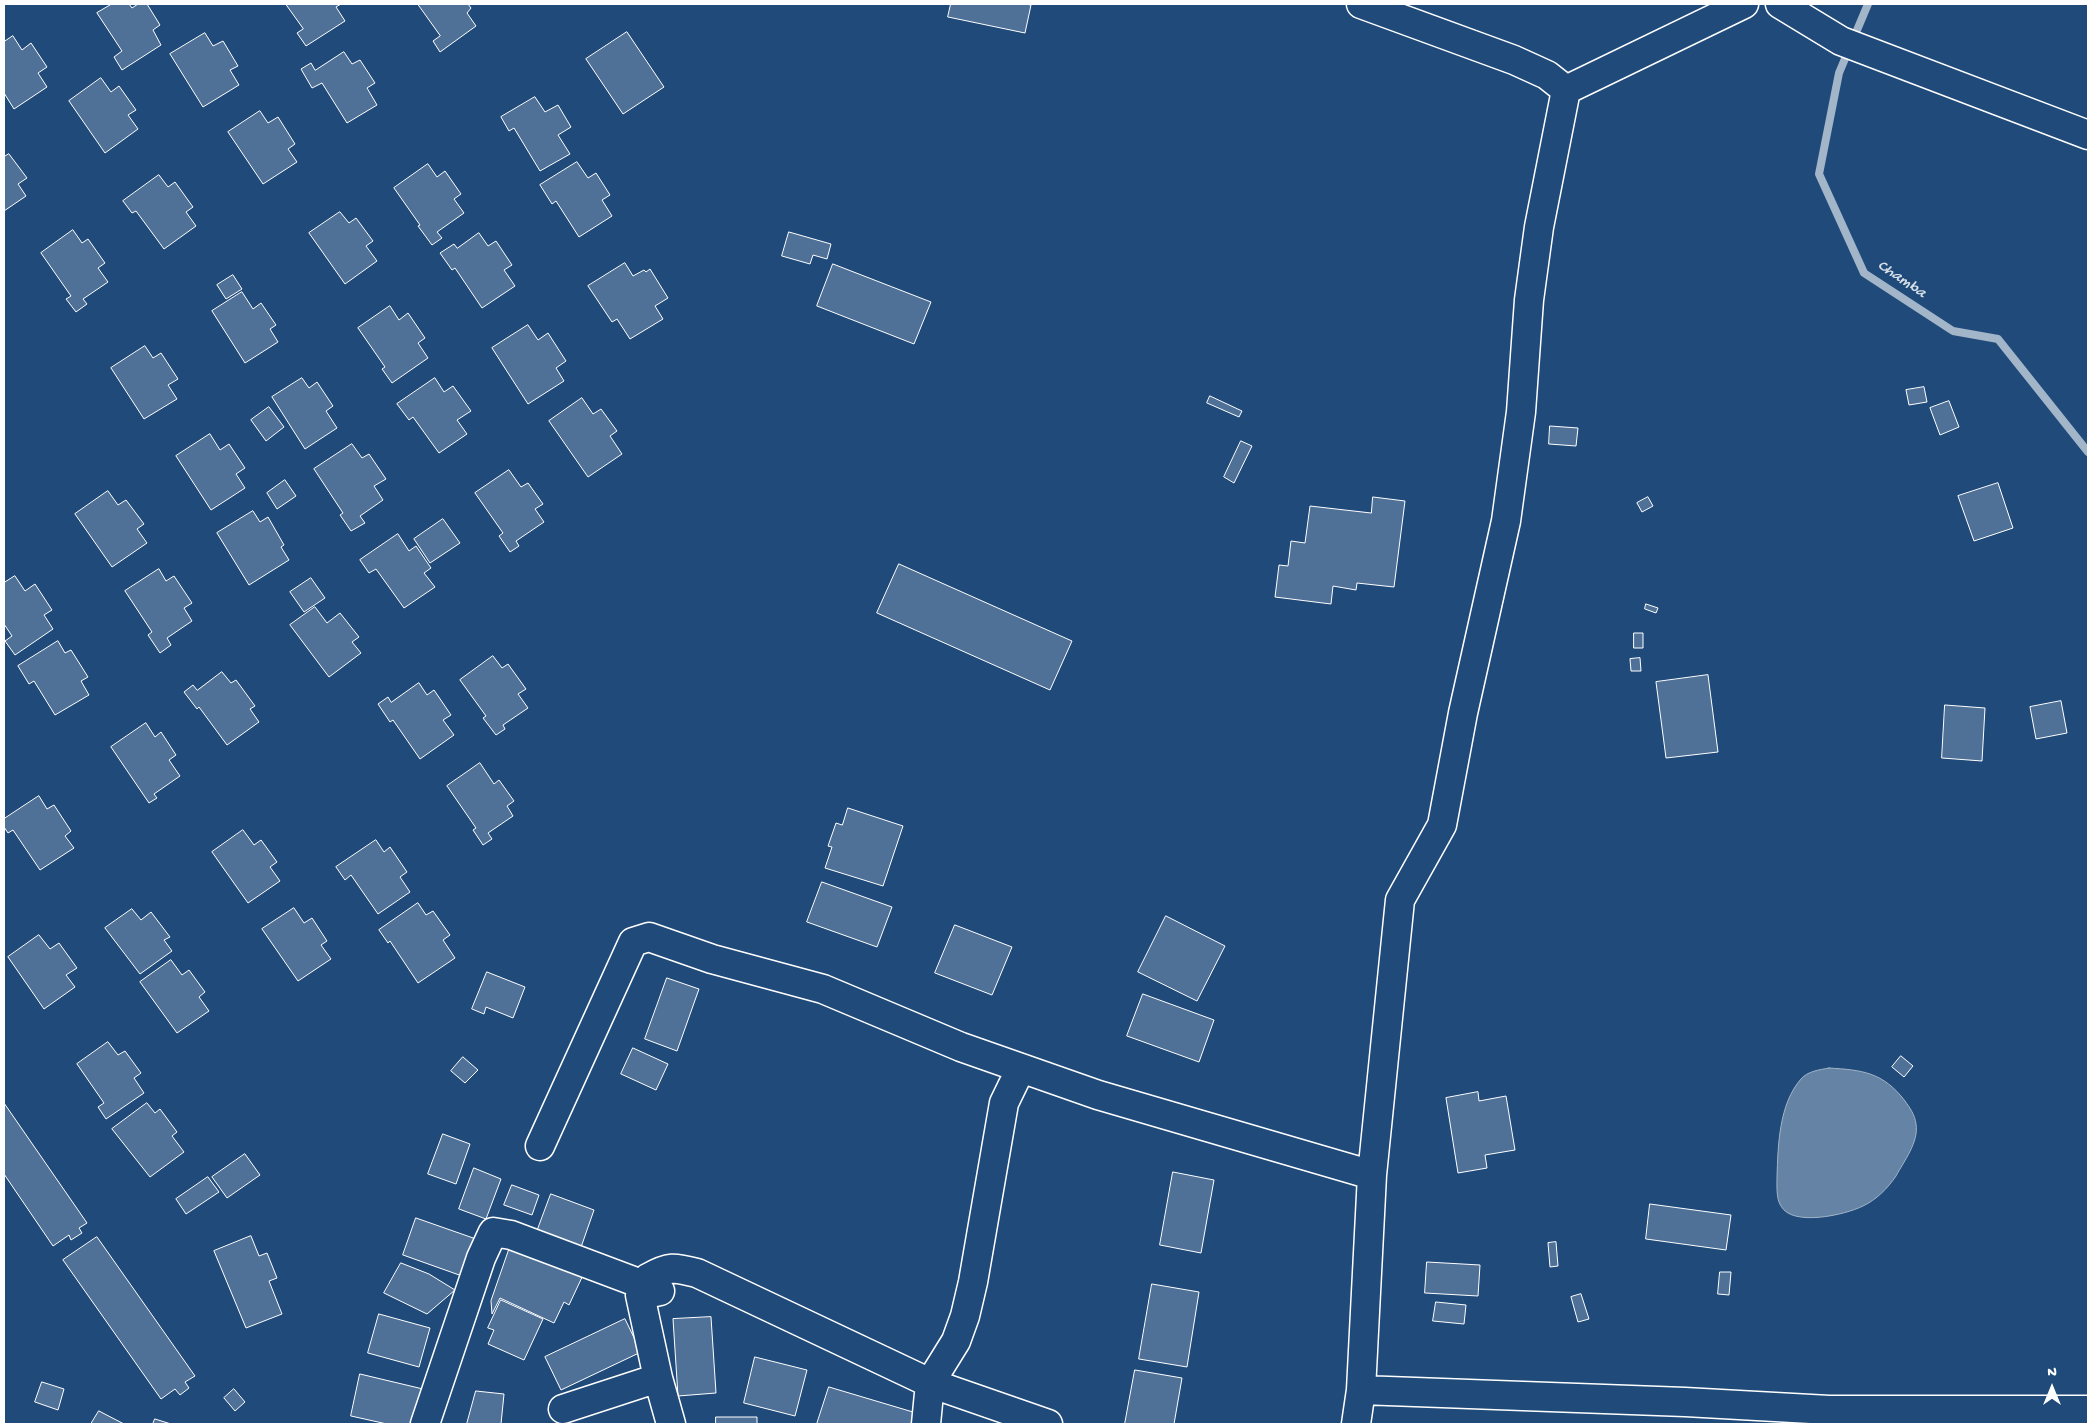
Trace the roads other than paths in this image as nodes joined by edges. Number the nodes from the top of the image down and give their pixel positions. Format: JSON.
{"nodes":[{"id":1,"x":1361,"y":4,"type":"edge"},
{"id":2,"x":1744,"y":4,"type":"edge"},
{"id":3,"x":1780,"y":4,"type":"edge"},
{"id":4,"x":1566,"y":90,"type":"junction"},
{"id":5,"x":2088,"y":135,"type":"edge"},
{"id":6,"x":1021,"y":1068,"type":"junction"},
{"id":7,"x":540,"y":1146,"type":"dead end"},
{"id":8,"x":1372,"y":1176,"type":"junction"},
{"id":9,"x":660,"y":1291,"type":"junction"},
{"id":10,"x":658,"y":1378,"type":"junction"},
{"id":11,"x":930,"y":1382,"type":"junction"},
{"id":12,"x":1361,"y":1390,"type":"junction"},
{"id":13,"x":562,"y":1409,"type":"dead end"},
{"id":14,"x":2088,"y":1410,"type":"edge"},
{"id":15,"x":425,"y":1424,"type":"edge"},
{"id":16,"x":671,"y":1424,"type":"edge"},
{"id":17,"x":926,"y":1424,"type":"edge"},
{"id":18,"x":1048,"y":1424,"type":"edge"},
{"id":19,"x":1356,"y":1424,"type":"edge"}],
"edges":[{"from":1,"to":4,"type":"street"},
{"from":2,"to":4,"type":"street"},
{"from":3,"to":5,"type":"street"},
{"from":4,"to":8,"type":"street"},
{"from":6,"to":7,"type":"street"},
{"from":6,"to":8,"type":"street"},
{"from":6,"to":11,"type":"street"},
{"from":8,"to":12,"type":"street"},
{"from":9,"to":10,"type":"street"},
{"from":9,"to":11,"type":"street"},
{"from":9,"to":15,"type":"street"},
{"from":10,"to":13,"type":"street"},
{"from":10,"to":16,"type":"street"},
{"from":11,"to":17,"type":"street"},
{"from":11,"to":18,"type":"street"},
{"from":12,"to":14,"type":"street"},
{"from":12,"to":19,"type":"street"}]}
